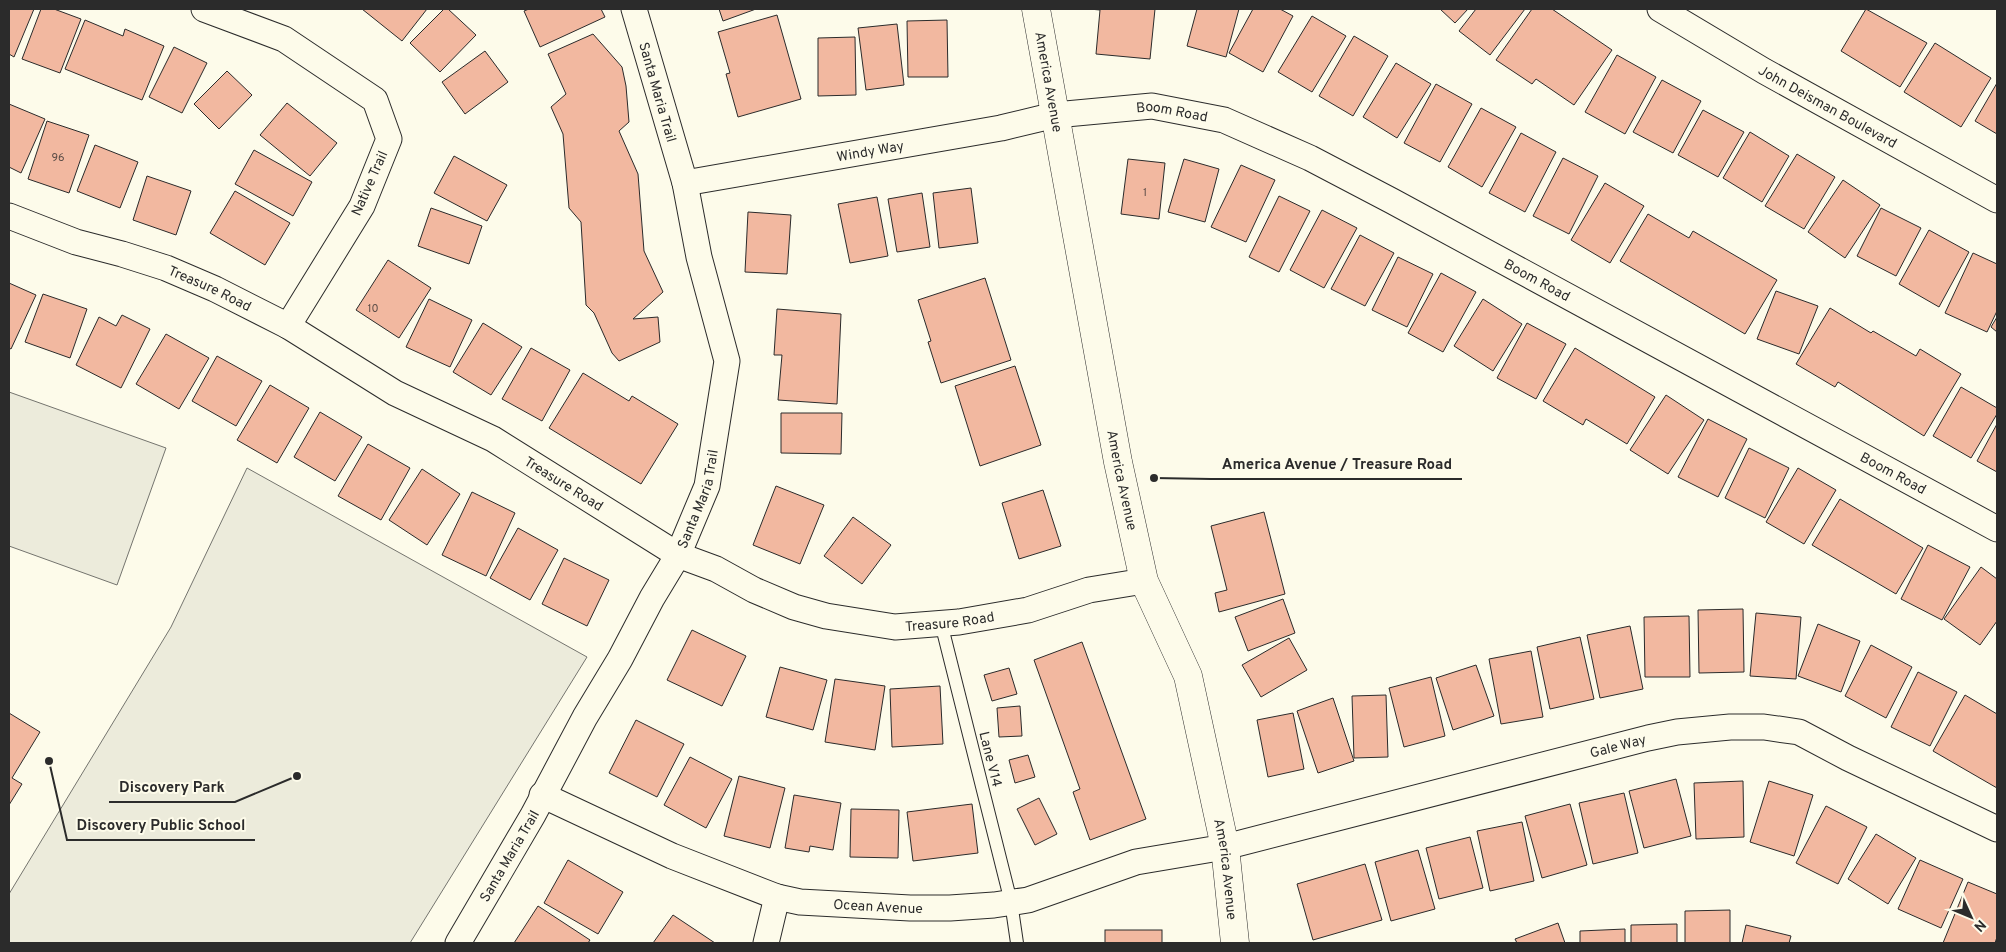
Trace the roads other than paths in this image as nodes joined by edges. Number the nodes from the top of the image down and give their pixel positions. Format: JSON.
{"nodes":[{"id":1,"x":204,"y":9,"type":"edge"},
{"id":2,"x":634,"y":9,"type":"edge"},
{"id":3,"x":1036,"y":9,"type":"edge"},
{"id":4,"x":1660,"y":9,"type":"edge"},
{"id":5,"x":1055,"y":115,"type":"junction"},
{"id":6,"x":685,"y":183,"type":"junction"},
{"id":7,"x":1997,"y":200,"type":"edge"},
{"id":8,"x":9,"y":216,"type":"edge"},
{"id":9,"x":288,"y":326,"type":"junction"},
{"id":10,"x":1997,"y":529,"type":"edge"},
{"id":11,"x":678,"y":555,"type":"junction"},
{"id":12,"x":1144,"y":581,"type":"junction"},
{"id":13,"x":941,"y":623,"type":"junction"},
{"id":14,"x":542,"y":795,"type":"junction"},
{"id":15,"x":1997,"y":829,"type":"edge"},
{"id":16,"x":1225,"y":847,"type":"junction"},
{"id":17,"x":777,"y":896,"type":"junction"},
{"id":18,"x":1012,"y":902,"type":"junction"},
{"id":19,"x":458,"y":943,"type":"edge"},
{"id":20,"x":766,"y":943,"type":"edge"},
{"id":21,"x":1018,"y":943,"type":"edge"},
{"id":22,"x":1235,"y":943,"type":"edge"}],
"edges":[{"from":1,"to":9,"type":"street","name":"Native Trail"},
{"from":2,"to":6,"type":"street","name":"Santa Maria Trail"},
{"from":3,"to":5,"type":"street","name":"America Avenue"},
{"from":4,"to":7,"type":"street","name":"John Deisman Boulevard"},
{"from":5,"to":6,"type":"street","name":"Windy Way"},
{"from":5,"to":10,"type":"street","name":"Boom Road"},
{"from":5,"to":12,"type":"street","name":"America Avenue"},
{"from":6,"to":11,"type":"street","name":"Santa Maria Trail"},
{"from":8,"to":9,"type":"street","name":"Treasure Road"},
{"from":9,"to":11,"type":"street","name":"Treasure Road"},
{"from":11,"to":13,"type":"street","name":"Treasure Road"},
{"from":11,"to":14,"type":"street","name":"Santa Maria Trail"},
{"from":12,"to":13,"type":"street","name":"Treasure Road"},
{"from":12,"to":16,"type":"street","name":"America Avenue"},
{"from":13,"to":18,"type":"lane","name":"Lane V14"},
{"from":14,"to":17,"type":"street","name":"Ocean Avenue"},
{"from":14,"to":19,"type":"street","name":"Santa Maria Trail"},
{"from":15,"to":16,"type":"street","name":"Gale Way"},
{"from":16,"to":18,"type":"street","name":"Ocean Avenue"},
{"from":16,"to":22,"type":"street","name":"America Avenue"},
{"from":17,"to":18,"type":"street","name":"Ocean Avenue"},
{"from":17,"to":20,"type":"street"},
{"from":18,"to":21,"type":"lane","name":"Lane V14"}]}
